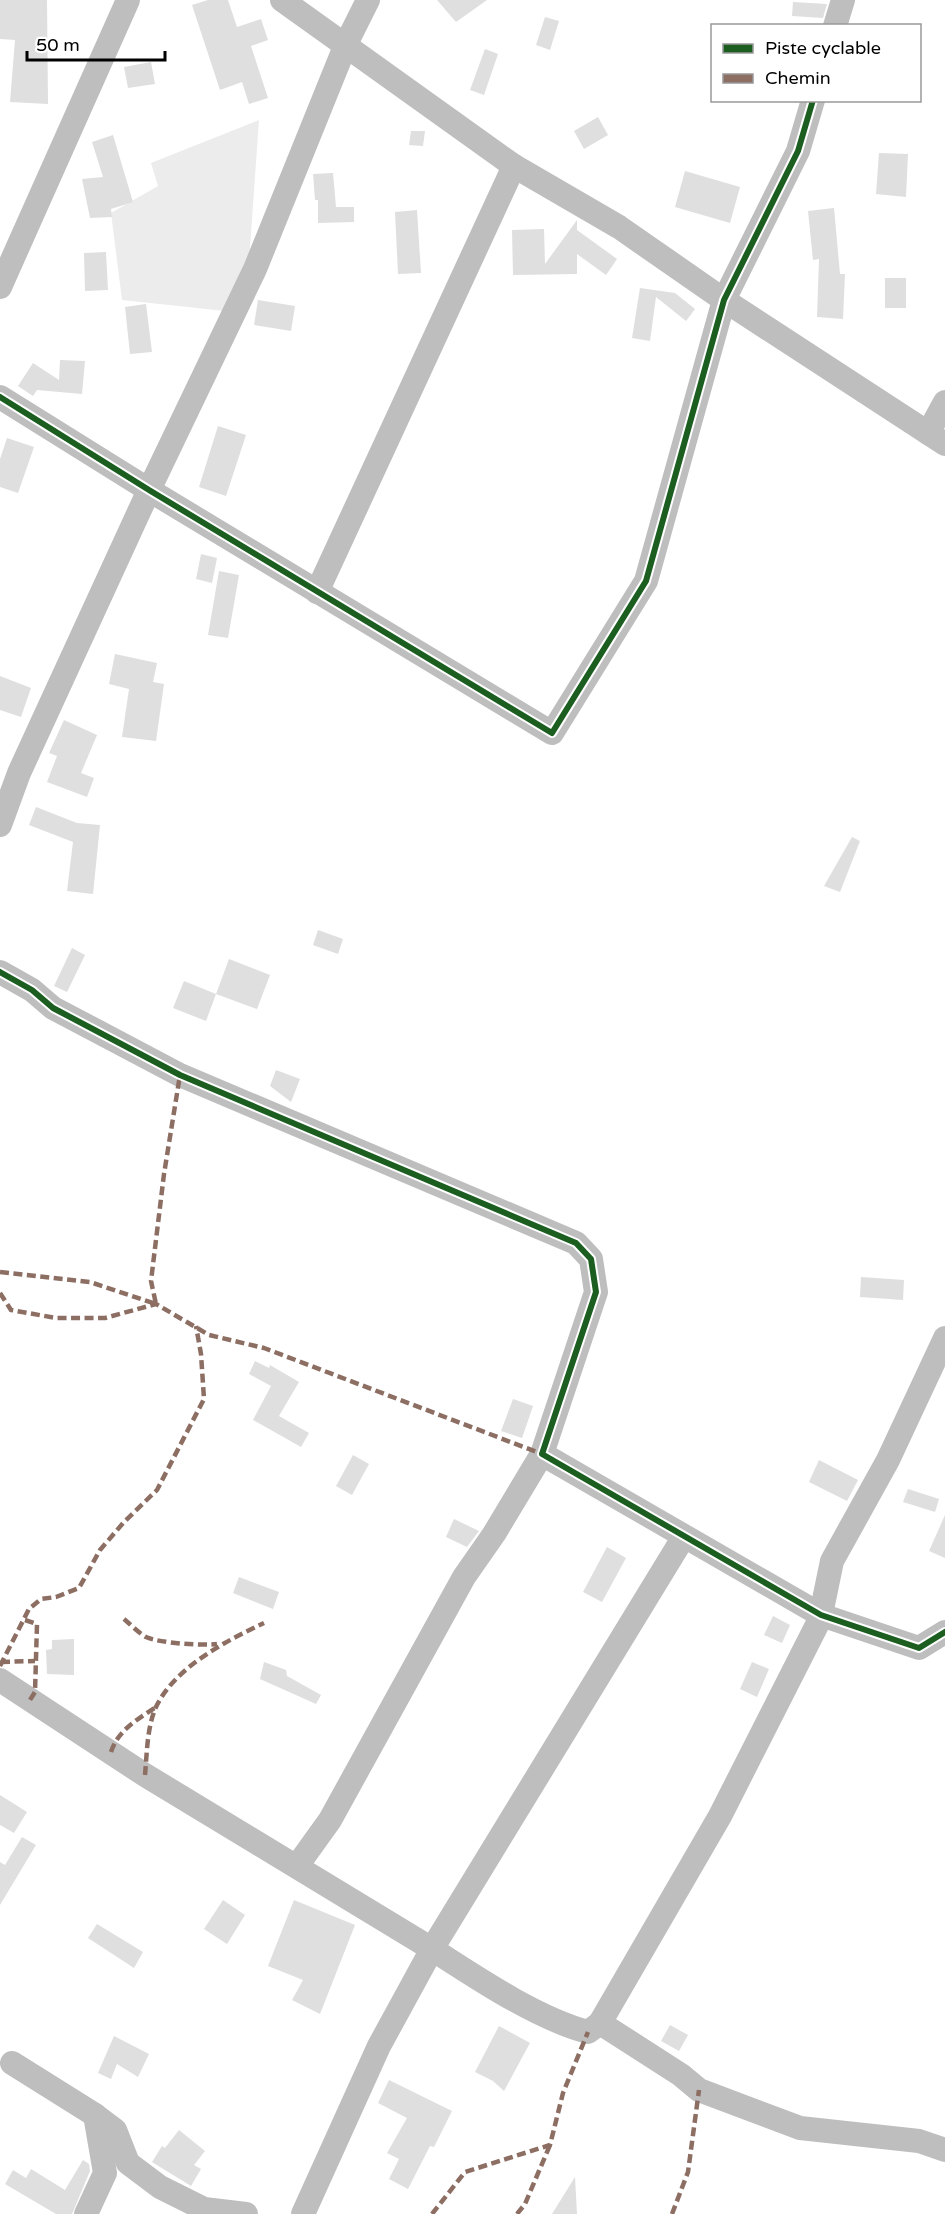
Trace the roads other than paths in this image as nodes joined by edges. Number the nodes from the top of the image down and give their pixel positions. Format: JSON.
{"nodes":[{"id":1,"x":128,"y":0,"type":"edge"},
{"id":2,"x":282,"y":0,"type":"edge"},
{"id":3,"x":368,"y":0,"type":"edge"},
{"id":4,"x":843,"y":0,"type":"edge"},
{"id":5,"x":836,"y":24,"type":"edge"},
{"id":6,"x":346,"y":44,"type":"junction"},
{"id":7,"x":812,"y":102,"type":"edge"},
{"id":8,"x":514,"y":166,"type":"junction"},
{"id":9,"x":0,"y":287,"type":"edge"},
{"id":10,"x":724,"y":300,"type":"junction"},
{"id":11,"x":0,"y":396,"type":"edge"},
{"id":12,"x":945,"y":402,"type":"edge"},
{"id":13,"x":936,"y":439,"type":"edge"},
{"id":14,"x":149,"y":490,"type":"junction"},
{"id":15,"x":317,"y":592,"type":"junction"},
{"id":16,"x":0,"y":825,"type":"edge"},
{"id":17,"x":0,"y":972,"type":"edge"},
{"id":18,"x":945,"y":1338,"type":"edge"},
{"id":19,"x":542,"y":1454,"type":"junction"},
{"id":20,"x":683,"y":1538,"type":"junction"},
{"id":21,"x":821,"y":1615,"type":"junction"},
{"id":22,"x":945,"y":1632,"type":"edge"},
{"id":23,"x":0,"y":1680,"type":"edge"},
{"id":24,"x":297,"y":1866,"type":"junction"},
{"id":25,"x":432,"y":1948,"type":"junction"},
{"id":26,"x":600,"y":2023,"type":"junction"},
{"id":27,"x":12,"y":2063,"type":"dead end"},
{"id":28,"x":95,"y":2115,"type":"junction"},
{"id":29,"x":945,"y":2150,"type":"edge"},
{"id":30,"x":86,"y":2214,"type":"edge"},
{"id":31,"x":246,"y":2214,"type":"edge"},
{"id":32,"x":303,"y":2214,"type":"edge"}],
"edges":[{"from":1,"to":9,"type":"street"},
{"from":2,"to":6,"type":"street"},
{"from":3,"to":6,"type":"street"},
{"from":4,"to":5,"type":"street"},
{"from":6,"to":8,"type":"street"},
{"from":6,"to":14,"type":"street"},
{"from":7,"to":10,"type":"street"},
{"from":8,"to":10,"type":"street"},
{"from":8,"to":15,"type":"street"},
{"from":10,"to":13,"type":"street"},
{"from":10,"to":15,"type":"street"},
{"from":11,"to":14,"type":"street"},
{"from":12,"to":13,"type":"street"},
{"from":14,"to":15,"type":"street"},
{"from":14,"to":16,"type":"street"},
{"from":17,"to":19,"type":"street"},
{"from":18,"to":21,"type":"street"},
{"from":19,"to":20,"type":"street"},
{"from":19,"to":24,"type":"street"},
{"from":20,"to":21,"type":"street"},
{"from":20,"to":25,"type":"street"},
{"from":21,"to":22,"type":"street"},
{"from":21,"to":26,"type":"street"},
{"from":23,"to":24,"type":"street"},
{"from":24,"to":25,"type":"street"},
{"from":25,"to":26,"type":"street"},
{"from":25,"to":32,"type":"street"},
{"from":26,"to":29,"type":"street"},
{"from":27,"to":28,"type":"street"},
{"from":28,"to":30,"type":"street"},
{"from":28,"to":31,"type":"street"}]}
